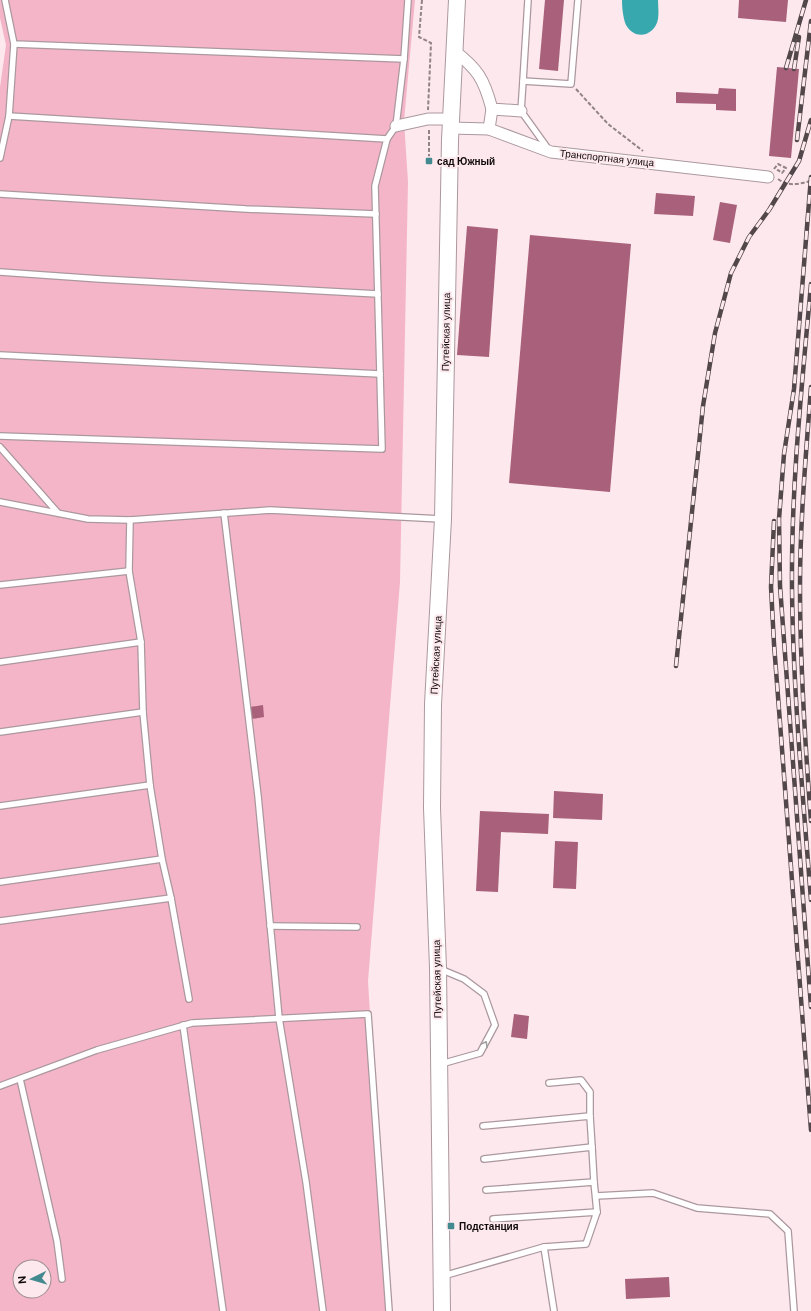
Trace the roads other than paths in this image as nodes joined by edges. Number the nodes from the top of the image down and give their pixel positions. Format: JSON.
{"nodes":[{"id":1,"x":4,"y":0,"type":"edge"},
{"id":2,"x":408,"y":0,"type":"edge"},
{"id":3,"x":457,"y":0,"type":"edge"},
{"id":4,"x":528,"y":0,"type":"edge"},
{"id":5,"x":578,"y":0,"type":"edge"},
{"id":6,"x":14,"y":44,"type":"junction"},
{"id":7,"x":453,"y":50,"type":"junction"},
{"id":8,"x":404,"y":59,"type":"junction"},
{"id":9,"x":523,"y":81,"type":"junction"},
{"id":10,"x":492,"y":109,"type":"junction"},
{"id":11,"x":521,"y":111,"type":"junction"},
{"id":12,"x":9,"y":116,"type":"junction"},
{"id":13,"x":450,"y":124,"type":"junction"},
{"id":14,"x":396,"y":126,"type":"junction"},
{"id":15,"x":489,"y":129,"type":"junction"},
{"id":16,"x":387,"y":139,"type":"junction"},
{"id":17,"x":551,"y":152,"type":"junction"},
{"id":18,"x":0,"y":158,"type":"edge"},
{"id":19,"x":768,"y":177,"type":"road end"},
{"id":20,"x":0,"y":194,"type":"edge"},
{"id":21,"x":376,"y":214,"type":"junction"},
{"id":22,"x":0,"y":272,"type":"edge"},
{"id":23,"x":378,"y":294,"type":"junction"},
{"id":24,"x":0,"y":355,"type":"edge"},
{"id":25,"x":380,"y":374,"type":"junction"},
{"id":26,"x":0,"y":436,"type":"edge"},
{"id":27,"x":0,"y":447,"type":"edge"},
{"id":28,"x":0,"y":502,"type":"edge"},
{"id":29,"x":59,"y":513,"type":"junction"},
{"id":30,"x":224,"y":513,"type":"junction"},
{"id":31,"x":130,"y":520,"type":"junction"},
{"id":32,"x":443,"y":520,"type":"junction"},
{"id":33,"x":129,"y":571,"type":"junction"},
{"id":34,"x":0,"y":585,"type":"edge"},
{"id":35,"x":141,"y":642,"type":"junction"},
{"id":36,"x":0,"y":662,"type":"edge"},
{"id":37,"x":143,"y":712,"type":"junction"},
{"id":38,"x":0,"y":732,"type":"edge"},
{"id":39,"x":150,"y":785,"type":"junction"},
{"id":40,"x":0,"y":806,"type":"edge"},
{"id":41,"x":162,"y":858,"type":"junction"},
{"id":42,"x":0,"y":882,"type":"edge"},
{"id":43,"x":171,"y":898,"type":"junction"},
{"id":44,"x":0,"y":921,"type":"edge"},
{"id":45,"x":270,"y":926,"type":"junction"},
{"id":46,"x":356,"y":927,"type":"dead end"},
{"id":47,"x":438,"y":968,"type":"junction"},
{"id":48,"x":189,"y":999,"type":"dead end"},
{"id":49,"x":279,"y":1018,"type":"junction"},
{"id":50,"x":183,"y":1025,"type":"junction"},
{"id":51,"x":439,"y":1065,"type":"junction"},
{"id":52,"x":20,"y":1079,"type":"junction"},
{"id":53,"x":548,"y":1083,"type":"dead end"},
{"id":54,"x":0,"y":1086,"type":"edge"},
{"id":55,"x":590,"y":1116,"type":"junction"},
{"id":56,"x":484,"y":1126,"type":"dead end"},
{"id":57,"x":592,"y":1147,"type":"junction"},
{"id":58,"x":484,"y":1160,"type":"dead end"},
{"id":59,"x":594,"y":1182,"type":"junction"},
{"id":60,"x":486,"y":1190,"type":"dead end"},
{"id":61,"x":596,"y":1196,"type":"junction"},
{"id":62,"x":597,"y":1212,"type":"junction"},
{"id":63,"x":492,"y":1219,"type":"dead end"},
{"id":64,"x":544,"y":1247,"type":"junction"},
{"id":65,"x":441,"y":1277,"type":"junction"},
{"id":66,"x":62,"y":1279,"type":"dead end"},
{"id":67,"x":223,"y":1311,"type":"edge"},
{"id":68,"x":323,"y":1311,"type":"edge"},
{"id":69,"x":389,"y":1311,"type":"edge"},
{"id":70,"x":442,"y":1311,"type":"edge"},
{"id":71,"x":554,"y":1311,"type":"edge"},
{"id":72,"x":794,"y":1311,"type":"edge"}],
"edges":[{"from":1,"to":6,"type":"lane"},
{"from":2,"to":8,"type":"lane"},
{"from":3,"to":7,"type":"main road","name":"Путейская улица"},
{"from":4,"to":9,"type":"lane"},
{"from":5,"to":9,"type":"lane"},
{"from":6,"to":8,"type":"lane"},
{"from":6,"to":12,"type":"lane"},
{"from":7,"to":10,"type":"street"},
{"from":7,"to":13,"type":"main road","name":"Путейская улица"},
{"from":8,"to":14,"type":"lane"},
{"from":9,"to":11,"type":"lane"},
{"from":10,"to":11,"type":"street"},
{"from":10,"to":15,"type":"street"},
{"from":11,"to":17,"type":"lane"},
{"from":12,"to":16,"type":"lane"},
{"from":12,"to":18,"type":"lane"},
{"from":13,"to":14,"type":"street","name":"Транспортная улица"},
{"from":13,"to":15,"type":"street","name":"Транспортная улица"},
{"from":13,"to":32,"type":"main road","name":"Путейская улица"},
{"from":14,"to":16,"type":"lane"},
{"from":15,"to":17,"type":"street","name":"Транспортная улица"},
{"from":16,"to":21,"type":"lane"},
{"from":17,"to":19,"type":"street","name":"Транспортная улица"},
{"from":20,"to":21,"type":"lane"},
{"from":21,"to":23,"type":"lane"},
{"from":22,"to":23,"type":"lane"},
{"from":23,"to":25,"type":"lane"},
{"from":24,"to":25,"type":"lane"},
{"from":25,"to":26,"type":"lane"},
{"from":27,"to":29,"type":"lane"},
{"from":28,"to":29,"type":"lane"},
{"from":29,"to":31,"type":"lane"},
{"from":30,"to":31,"type":"lane"},
{"from":30,"to":32,"type":"lane"},
{"from":30,"to":45,"type":"lane"},
{"from":31,"to":33,"type":"lane"},
{"from":32,"to":47,"type":"main road","name":"Путейская улица"},
{"from":33,"to":34,"type":"lane"},
{"from":33,"to":35,"type":"lane"},
{"from":35,"to":36,"type":"lane"},
{"from":35,"to":37,"type":"lane"},
{"from":37,"to":38,"type":"lane"},
{"from":37,"to":39,"type":"lane"},
{"from":39,"to":40,"type":"lane"},
{"from":39,"to":41,"type":"lane"},
{"from":41,"to":42,"type":"lane"},
{"from":41,"to":43,"type":"lane"},
{"from":43,"to":44,"type":"lane"},
{"from":43,"to":48,"type":"lane"},
{"from":45,"to":46,"type":"lane"},
{"from":45,"to":49,"type":"lane"},
{"from":47,"to":51,"type":"main road","name":"Путейская улица"},
{"from":51,"to":47,"type":"lane","one_way":true},
{"from":49,"to":50,"type":"lane"},
{"from":49,"to":68,"type":"lane"},
{"from":49,"to":69,"type":"lane"},
{"from":50,"to":52,"type":"lane"},
{"from":50,"to":67,"type":"lane"},
{"from":51,"to":65,"type":"main road","name":"Путейская улица"},
{"from":52,"to":54,"type":"lane"},
{"from":52,"to":66,"type":"lane"},
{"from":53,"to":55,"type":"lane"},
{"from":55,"to":56,"type":"lane"},
{"from":55,"to":57,"type":"lane"},
{"from":57,"to":58,"type":"lane"},
{"from":57,"to":59,"type":"lane"},
{"from":59,"to":60,"type":"lane"},
{"from":59,"to":61,"type":"lane"},
{"from":61,"to":62,"type":"lane"},
{"from":61,"to":72,"type":"lane"},
{"from":62,"to":63,"type":"lane"},
{"from":62,"to":64,"type":"lane"},
{"from":64,"to":65,"type":"lane"},
{"from":64,"to":71,"type":"lane"},
{"from":65,"to":70,"type":"main road","name":"Путейская улица"}]}
